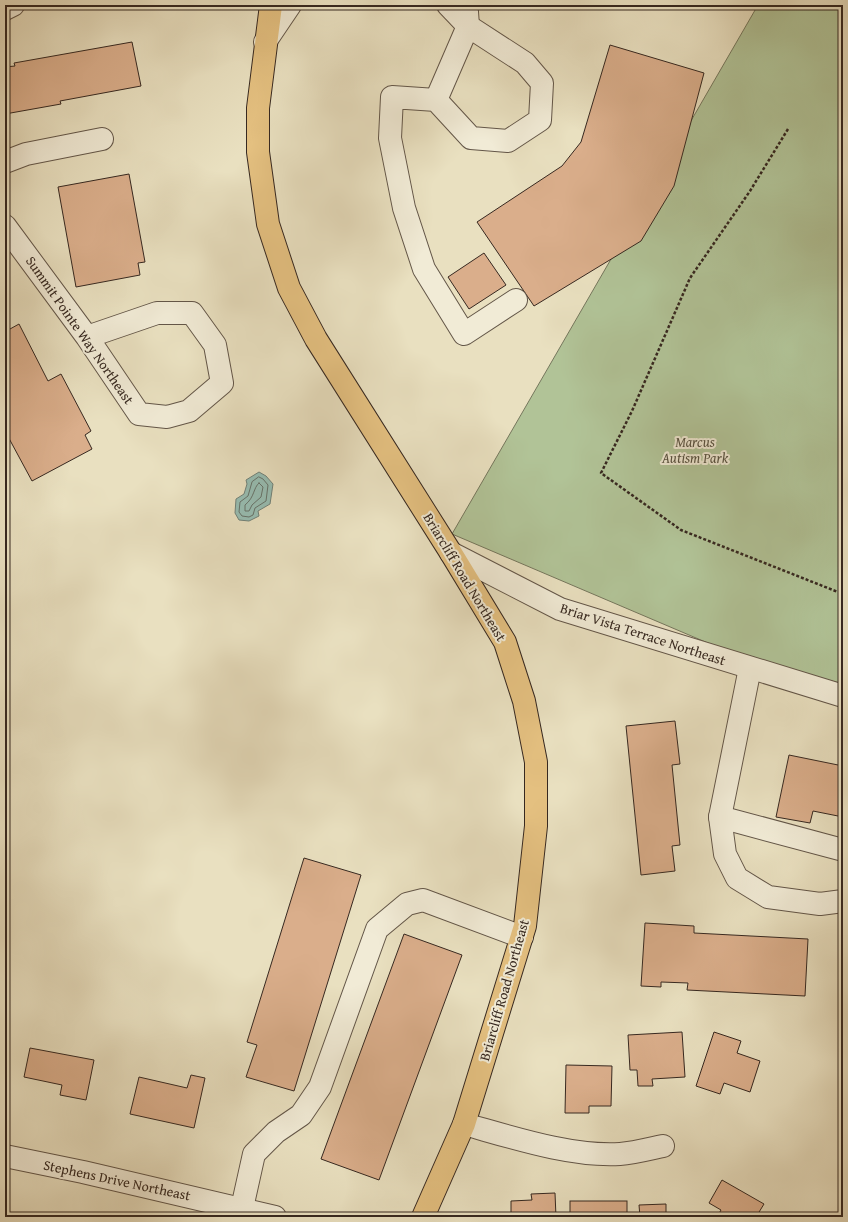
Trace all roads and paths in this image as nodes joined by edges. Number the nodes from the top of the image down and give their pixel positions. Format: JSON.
{"nodes":[{"id":1,"x":13,"y":5,"type":"edge"},
{"id":2,"x":271,"y":5,"type":"edge"},
{"id":3,"x":290,"y":5,"type":"edge"},
{"id":4,"x":448,"y":5,"type":"edge"},
{"id":5,"x":5,"y":9,"type":"edge"},
{"id":6,"x":467,"y":16,"type":"edge"},
{"id":7,"x":265,"y":42,"type":"junction"},
{"id":8,"x":436,"y":100,"type":"junction"},
{"id":9,"x":788,"y":129,"type":"dead end"},
{"id":10,"x":102,"y":139,"type":"dead end"},
{"id":11,"x":5,"y":162,"type":"edge"},
{"id":12,"x":5,"y":226,"type":"edge"},
{"id":13,"x":516,"y":300,"type":"dead end"},
{"id":14,"x":87,"y":337,"type":"junction"},
{"id":15,"x":451,"y":553,"type":"junction"},
{"id":16,"x":843,"y":592,"type":"edge"},
{"id":17,"x":750,"y":668,"type":"junction"},
{"id":18,"x":843,"y":696,"type":"edge"},
{"id":19,"x":720,"y":817,"type":"junction"},
{"id":20,"x":843,"y":850,"type":"edge"},
{"id":21,"x":843,"y":901,"type":"edge"},
{"id":22,"x":522,"y":937,"type":"junction"},
{"id":23,"x":464,"y":1124,"type":"junction"},
{"id":24,"x":663,"y":1146,"type":"dead end"},
{"id":25,"x":5,"y":1156,"type":"edge"},
{"id":26,"x":242,"y":1208,"type":"junction"},
{"id":27,"x":275,"y":1217,"type":"edge"},
{"id":28,"x":423,"y":1217,"type":"edge"}],
"edges":[{"from":1,"to":5,"type":"street"},
{"from":2,"to":7,"type":"main road","name":"Briarcliff Road Northeast"},
{"from":3,"to":7,"type":"street"},
{"from":4,"to":6,"type":"street"},
{"from":6,"to":8,"type":"street"},
{"from":6,"to":8,"type":"street"},
{"from":7,"to":15,"type":"main road","name":"Briarcliff Road Northeast"},
{"from":8,"to":13,"type":"street"},
{"from":9,"to":16,"type":"path"},
{"from":10,"to":11,"type":"street"},
{"from":12,"to":14,"type":"street","name":"Summit Pointe Way Northeast"},
{"from":14,"to":14,"type":"street","name":"Summit Pointe Way Northeast"},
{"from":15,"to":17,"type":"street","name":"Briar Vista Terrace Northeast"},
{"from":15,"to":22,"type":"main road","name":"Briarcliff Road Northeast"},
{"from":17,"to":18,"type":"street","name":"Briar Vista Terrace Northeast"},
{"from":17,"to":19,"type":"street"},
{"from":19,"to":20,"type":"street"},
{"from":19,"to":21,"type":"street"},
{"from":22,"to":23,"type":"main road","name":"Briarcliff Road Northeast"},
{"from":22,"to":26,"type":"street"},
{"from":23,"to":24,"type":"street"},
{"from":23,"to":28,"type":"main road","name":"Briarcliff Road Northeast"},
{"from":25,"to":26,"type":"street","name":"Stephens Drive Northeast"},
{"from":26,"to":27,"type":"street","name":"Stephens Drive Northeast"}]}
